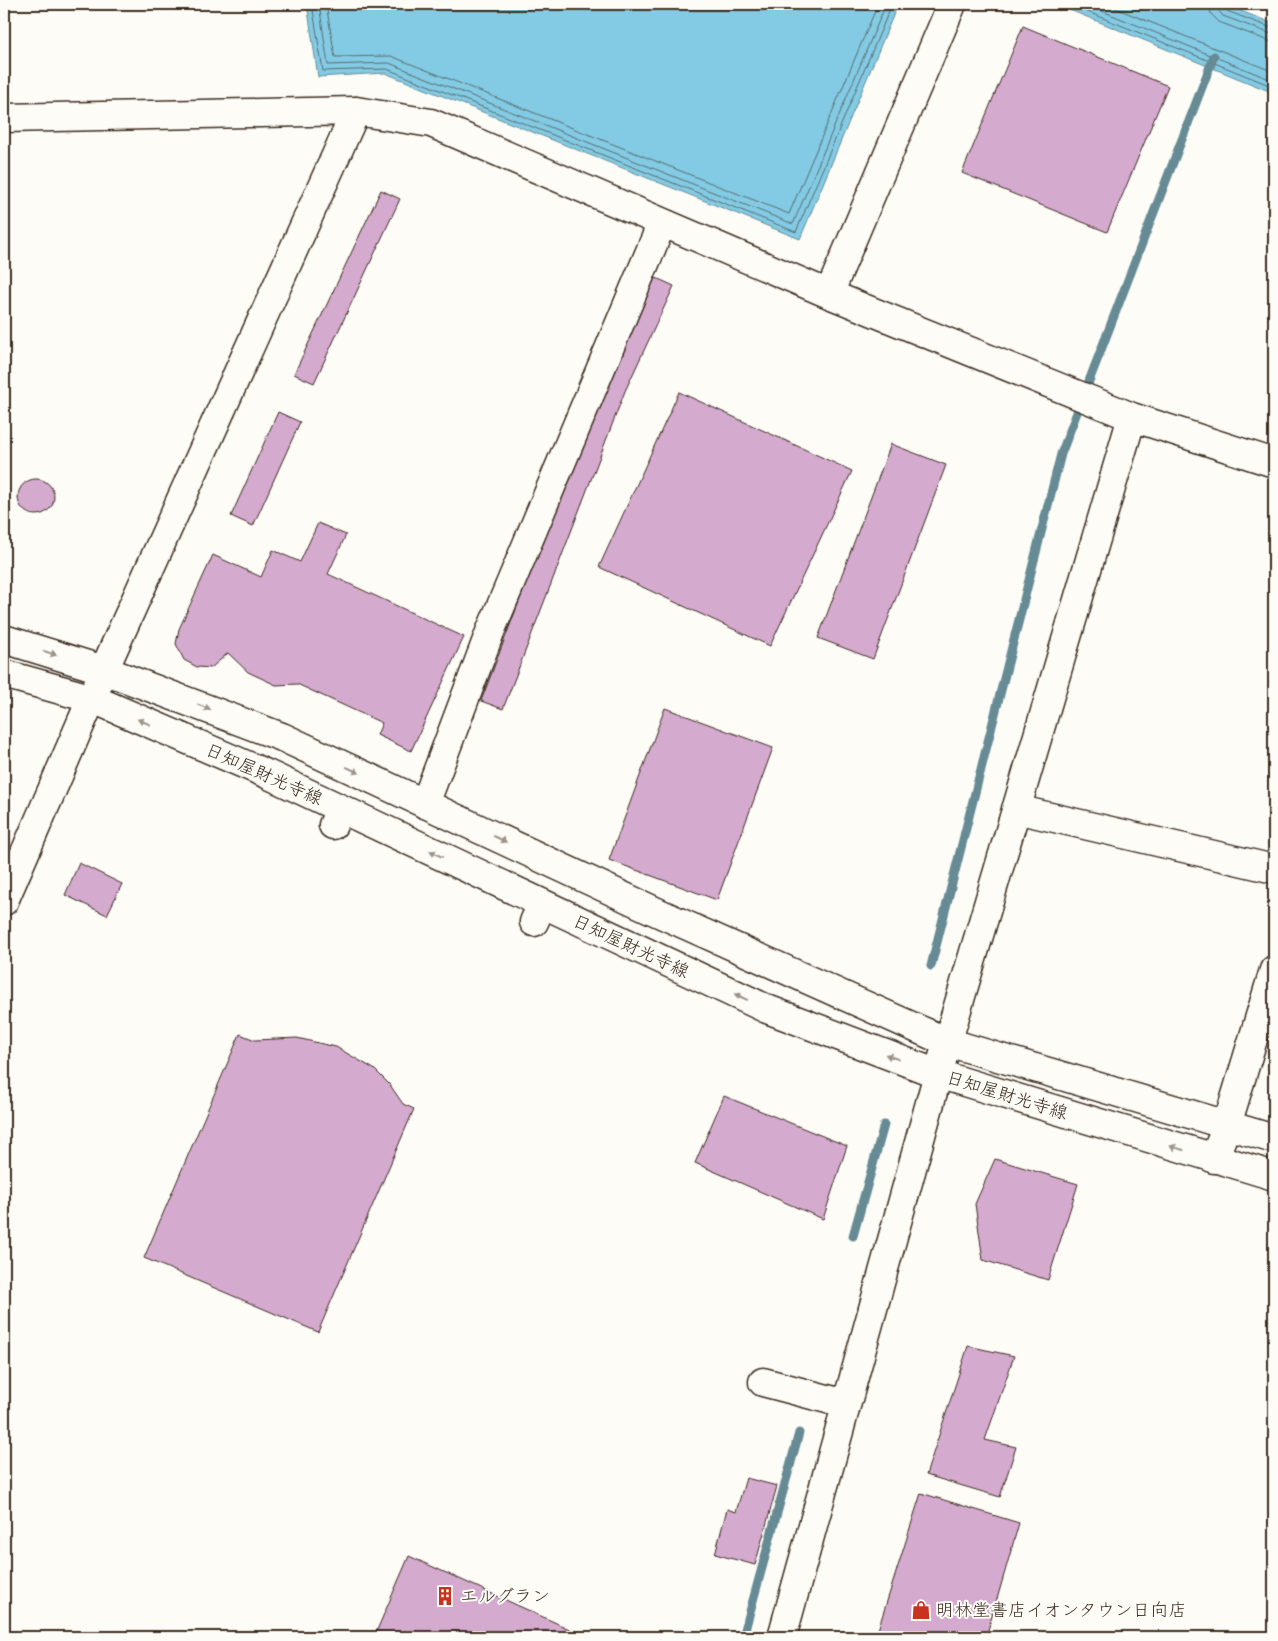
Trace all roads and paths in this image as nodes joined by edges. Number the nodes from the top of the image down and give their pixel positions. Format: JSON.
{"nodes":[{"id":1,"x":952,"y":4,"type":"edge"},
{"id":2,"x":356,"y":112,"type":"junction"},
{"id":3,"x":4,"y":118,"type":"edge"},
{"id":4,"x":662,"y":223,"type":"junction"},
{"id":5,"x":829,"y":294,"type":"junction"},
{"id":6,"x":1132,"y":417,"type":"junction"},
{"id":7,"x":1274,"y":463,"type":"edge"},
{"id":8,"x":4,"y":639,"type":"edge"},
{"id":9,"x":104,"y":670,"type":"junction"},
{"id":10,"x":4,"y":674,"type":"edge"},
{"id":11,"x":92,"y":700,"type":"junction"},
{"id":12,"x":425,"y":804,"type":"junction"},
{"id":13,"x":1016,"y":809,"type":"junction"},
{"id":14,"x":1274,"y":869,"type":"edge"},
{"id":15,"x":4,"y":901,"type":"edge"},
{"id":16,"x":1274,"y":970,"type":"edge"},
{"id":17,"x":947,"y":1042,"type":"junction"},
{"id":18,"x":938,"y":1074,"type":"junction"},
{"id":19,"x":1227,"y":1125,"type":"junction"},
{"id":20,"x":1274,"y":1139,"type":"edge"},
{"id":21,"x":1214,"y":1159,"type":"junction"},
{"id":22,"x":1274,"y":1176,"type":"edge"},
{"id":23,"x":763,"y":1382,"type":"dead end"},
{"id":24,"x":846,"y":1404,"type":"junction"},
{"id":25,"x":782,"y":1637,"type":"edge"}],
"edges":[{"from":1,"to":5,"type":"street"},
{"from":2,"to":3,"type":"street"},
{"from":2,"to":4,"type":"street"},
{"from":2,"to":9,"type":"street"},
{"from":4,"to":5,"type":"street"},
{"from":4,"to":12,"type":"street"},
{"from":5,"to":6,"type":"street"},
{"from":6,"to":7,"type":"street"},
{"from":6,"to":13,"type":"street"},
{"from":8,"to":9,"type":"street","name":"日知屋財光寺線","one_way":true},
{"from":9,"to":11,"type":"street"},
{"from":9,"to":12,"type":"street","name":"日知屋財光寺線","one_way":true},
{"from":10,"to":11,"type":"street","name":"日知屋財光寺線"},
{"from":11,"to":15,"type":"street"},
{"from":18,"to":11,"type":"street","name":"日知屋財光寺線","one_way":true},
{"from":12,"to":17,"type":"street","name":"日知屋財光寺線","one_way":true},
{"from":13,"to":14,"type":"street"},
{"from":13,"to":17,"type":"street"},
{"from":16,"to":19,"type":"street"},
{"from":17,"to":18,"type":"street"},
{"from":17,"to":19,"type":"street","name":"日知屋財光寺線"},
{"from":21,"to":18,"type":"street","name":"日知屋財光寺線","one_way":true},
{"from":18,"to":24,"type":"street"},
{"from":19,"to":20,"type":"street","name":"日知屋財光寺線"},
{"from":19,"to":21,"type":"street"},
{"from":21,"to":22,"type":"street","name":"日知屋財光寺線"},
{"from":23,"to":24,"type":"street"},
{"from":24,"to":25,"type":"street"}]}
